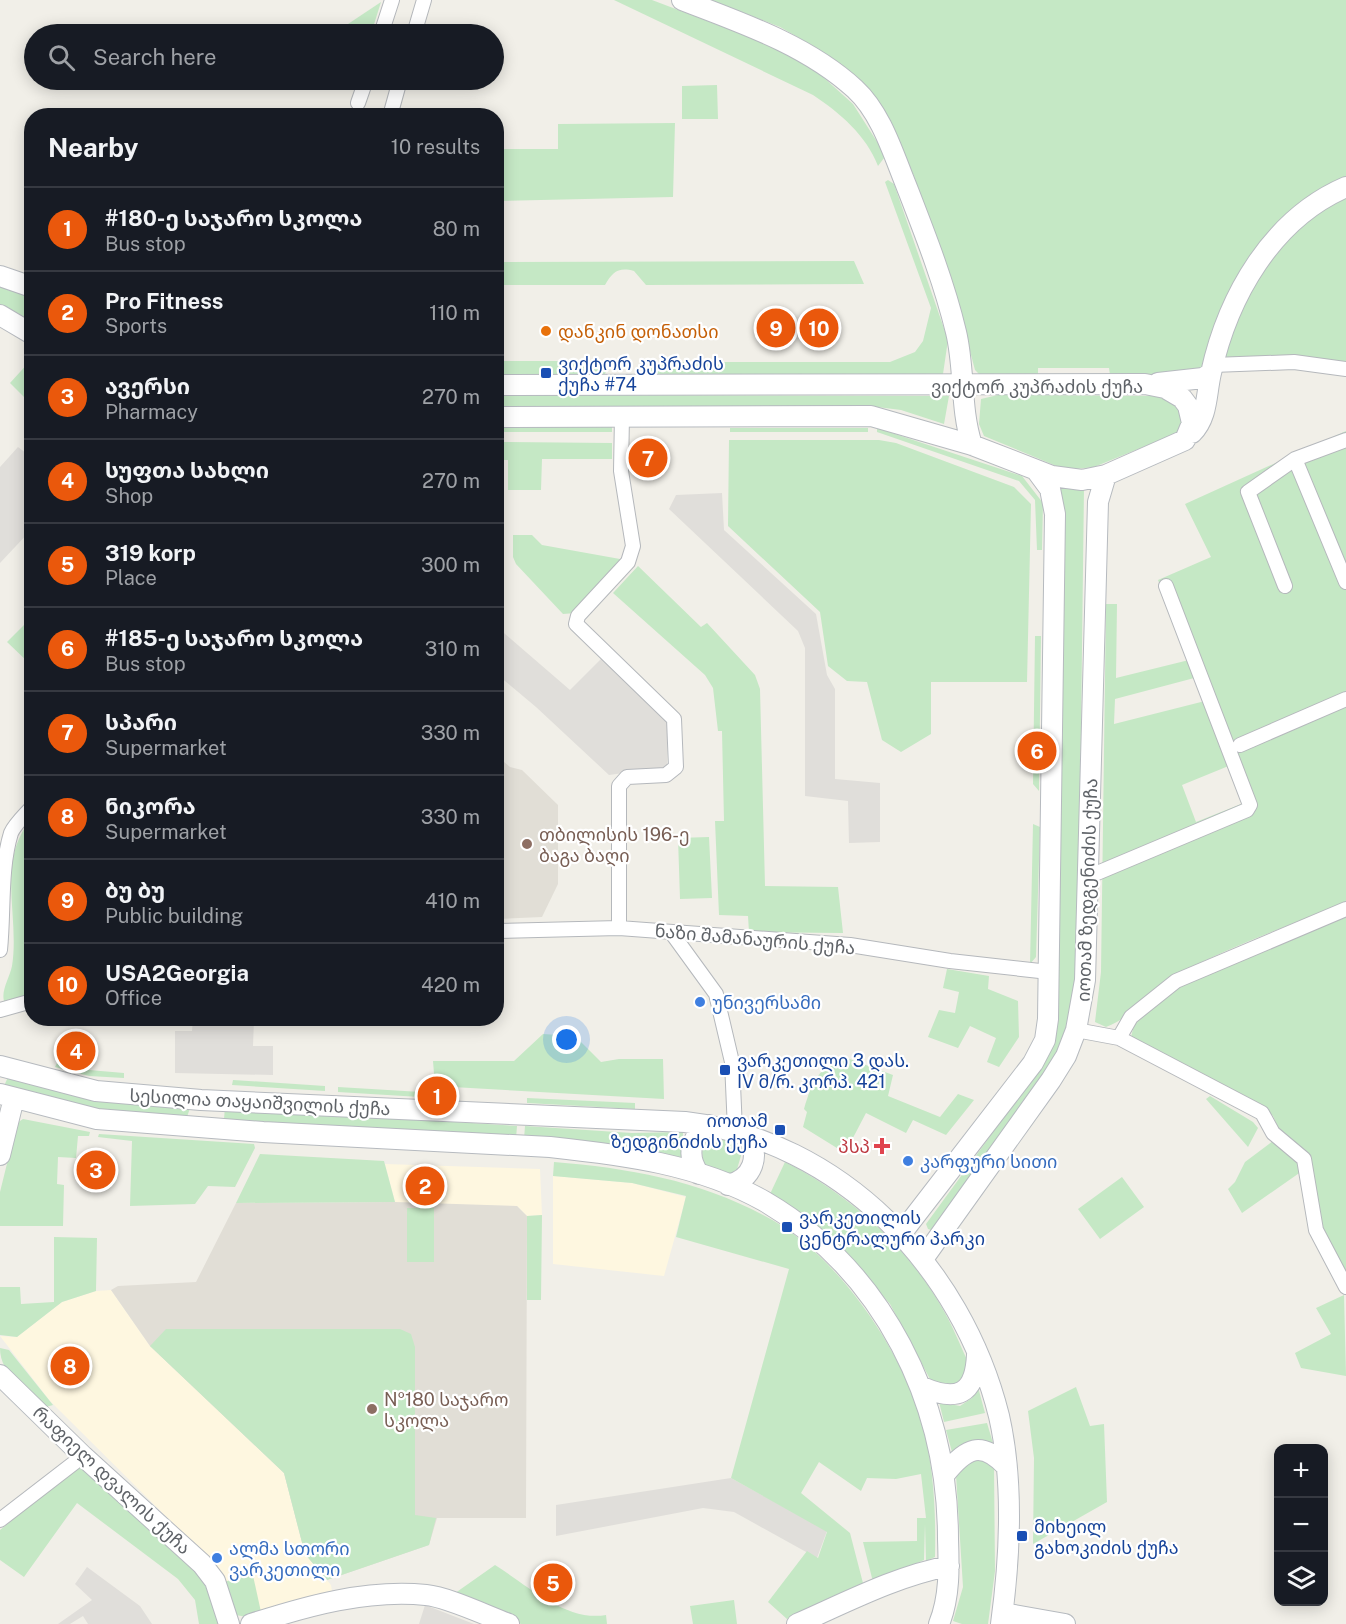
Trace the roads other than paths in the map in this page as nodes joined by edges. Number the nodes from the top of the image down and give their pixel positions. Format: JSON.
{"nodes":[{"id":1,"x":392,"y":0,"type":"edge"},
{"id":2,"x":424,"y":0,"type":"edge"},
{"id":3,"x":682,"y":0,"type":"edge"},
{"id":4,"x":384,"y":24,"type":"edge"},
{"id":5,"x":417,"y":24,"type":"edge"},
{"id":6,"x":363,"y":90,"type":"edge"},
{"id":7,"x":397,"y":90,"type":"edge"},
{"id":8,"x":358,"y":103,"type":"dead end"},
{"id":9,"x":392,"y":108,"type":"edge"},
{"id":10,"x":1346,"y":187,"type":"edge"},
{"id":11,"x":0,"y":276,"type":"edge"},
{"id":12,"x":24,"y":284,"type":"edge"},
{"id":13,"x":0,"y":315,"type":"edge"},
{"id":14,"x":24,"y":328,"type":"edge"},
{"id":15,"x":1212,"y":369,"type":"junction"},
{"id":16,"x":1346,"y":369,"type":"edge"},
{"id":17,"x":1145,"y":384,"type":"junction"},
{"id":18,"x":504,"y":385,"type":"edge"},
{"id":19,"x":964,"y":386,"type":"junction"},
{"id":20,"x":622,"y":416,"type":"junction"},
{"id":21,"x":504,"y":417,"type":"edge"},
{"id":22,"x":1185,"y":440,"type":"junction"},
{"id":23,"x":1346,"y":441,"type":"edge"},
{"id":24,"x":972,"y":445,"type":"junction"},
{"id":25,"x":1295,"y":459,"type":"junction"},
{"id":26,"x":1036,"y":470,"type":"junction"},
{"id":27,"x":1106,"y":475,"type":"junction"},
{"id":28,"x":1346,"y":582,"type":"edge"},
{"id":29,"x":1166,"y":586,"type":"dead end"},
{"id":30,"x":1285,"y":586,"type":"dead end"},
{"id":31,"x":1346,"y":699,"type":"edge"},
{"id":32,"x":1240,"y":745,"type":"dead end"},
{"id":33,"x":24,"y":817,"type":"edge"},
{"id":34,"x":1090,"y":876,"type":"junction"},
{"id":35,"x":1346,"y":909,"type":"edge"},
{"id":36,"x":619,"y":928,"type":"junction"},
{"id":37,"x":504,"y":931,"type":"edge"},
{"id":38,"x":672,"y":932,"type":"junction"},
{"id":39,"x":0,"y":950,"type":"edge"},
{"id":40,"x":1049,"y":972,"type":"junction"},
{"id":41,"x":24,"y":1003,"type":"edge"},
{"id":42,"x":0,"y":1010,"type":"edge"},
{"id":43,"x":1076,"y":1030,"type":"junction"},
{"id":44,"x":1119,"y":1038,"type":"junction"},
{"id":45,"x":0,"y":1066,"type":"edge"},
{"id":46,"x":7,"y":1096,"type":"edge"},
{"id":47,"x":187,"y":1099,"type":"junction"},
{"id":48,"x":226,"y":1101,"type":"junction"},
{"id":49,"x":709,"y":1125,"type":"junction"},
{"id":50,"x":183,"y":1127,"type":"junction"},
{"id":51,"x":224,"y":1130,"type":"junction"},
{"id":52,"x":741,"y":1132,"type":"junction"},
{"id":53,"x":0,"y":1155,"type":"edge"},
{"id":54,"x":699,"y":1174,"type":"junction"},
{"id":55,"x":728,"y":1185,"type":"junction"},
{"id":56,"x":901,"y":1234,"type":"junction"},
{"id":57,"x":923,"y":1259,"type":"junction"},
{"id":58,"x":1346,"y":1287,"type":"edge"},
{"id":59,"x":977,"y":1354,"type":"junction"},
{"id":60,"x":0,"y":1375,"type":"edge"},
{"id":61,"x":922,"y":1387,"type":"junction"},
{"id":62,"x":82,"y":1456,"type":"junction"},
{"id":63,"x":1006,"y":1466,"type":"junction"},
{"id":64,"x":945,"y":1474,"type":"junction"},
{"id":65,"x":0,"y":1520,"type":"edge"},
{"id":66,"x":949,"y":1566,"type":"junction"},
{"id":67,"x":1002,"y":1618,"type":"edge"},
{"id":68,"x":229,"y":1624,"type":"edge"},
{"id":69,"x":251,"y":1624,"type":"edge"},
{"id":70,"x":509,"y":1624,"type":"edge"},
{"id":71,"x":796,"y":1624,"type":"edge"},
{"id":72,"x":939,"y":1624,"type":"edge"},
{"id":73,"x":1065,"y":1624,"type":"edge"}],
"edges":[{"from":1,"to":4,"type":"street"},
{"from":2,"to":5,"type":"street"},
{"from":3,"to":19,"type":"main road"},
{"from":6,"to":8,"type":"street"},
{"from":7,"to":9,"type":"street"},
{"from":10,"to":15,"type":"main road"},
{"from":11,"to":12,"type":"main road"},
{"from":13,"to":14,"type":"main road"},
{"from":15,"to":16,"type":"street"},
{"from":15,"to":17,"type":"main road"},
{"from":15,"to":22,"type":"main road"},
{"from":17,"to":19,"type":"main road","name":"ვიქტორ კუპრაძის ქუჩა"},
{"from":17,"to":22,"type":"main road","name":"ვიქტორ კუპრაძის ქუჩა"},
{"from":18,"to":19,"type":"main road","name":"ვიქტორ კუპრაძის ქუჩა"},
{"from":19,"to":24,"type":"main road"},
{"from":20,"to":21,"type":"main road"},
{"from":20,"to":24,"type":"main road"},
{"from":20,"to":36,"type":"street"},
{"from":22,"to":27,"type":"main road"},
{"from":23,"to":25,"type":"street"},
{"from":24,"to":26,"type":"main road"},
{"from":25,"to":28,"type":"street"},
{"from":25,"to":30,"type":"street"},
{"from":26,"to":27,"type":"main road"},
{"from":26,"to":40,"type":"main road","name":"იოთამ ზედგენიძის ქუჩა"},
{"from":27,"to":34,"type":"main road","name":"იოთამ ზედგენიძის ქუჩა"},
{"from":29,"to":34,"type":"street"},
{"from":31,"to":32,"type":"street"},
{"from":33,"to":39,"type":"street"},
{"from":34,"to":43,"type":"main road","name":"იოთამ ზედგენიძის ქუჩა"},
{"from":35,"to":44,"type":"street"},
{"from":36,"to":37,"type":"street","name":"ნაზი შამანაურის ქუჩა"},
{"from":36,"to":38,"type":"street","name":"ნაზი შამანაურის ქუჩა"},
{"from":38,"to":40,"type":"street","name":"ნაზი შამანაურის ქუჩა"},
{"from":38,"to":52,"type":"street"},
{"from":40,"to":56,"type":"main road","name":"იოთამ ზედგენიძის ქუჩა"},
{"from":41,"to":42,"type":"street"},
{"from":43,"to":44,"type":"street"},
{"from":43,"to":57,"type":"main road","name":"იოთამ ზედგენიძის ქუჩა"},
{"from":44,"to":58,"type":"street"},
{"from":45,"to":47,"type":"main road","name":"სესილია თაყაიშვილის ქუჩა"},
{"from":46,"to":50,"type":"main road","name":"სესილია თაყაიშვილის ქუჩა"},
{"from":46,"to":53,"type":"main road"},
{"from":47,"to":48,"type":"main road","name":"სესილია თაყაიშვილის ქუჩა"},
{"from":47,"to":50,"type":"main road"},
{"from":48,"to":49,"type":"main road","name":"სესილია თაყაიშვილის ქუჩა"},
{"from":48,"to":51,"type":"main road"},
{"from":49,"to":52,"type":"main road","name":"სესილია თაყაიშვილის ქუჩა"},
{"from":49,"to":54,"type":"main road"},
{"from":50,"to":51,"type":"main road","name":"სესილია თაყაიშვილის ქუჩა"},
{"from":51,"to":54,"type":"main road","name":"სესილია თაყაიშვილის ქუჩა"},
{"from":52,"to":55,"type":"main road"},
{"from":52,"to":56,"type":"main road","name":"სესილია თაყაიშვილის ქუჩა"},
{"from":54,"to":55,"type":"main road","name":"სესილია თაყაიშვილის ქუჩა"},
{"from":55,"to":61,"type":"main road","name":"სესილია თაყაიშვილის ქუჩა"},
{"from":56,"to":57,"type":"main road","name":"სესილია თაყაიშვილის ქუჩა"},
{"from":57,"to":59,"type":"main road","name":"სესილია თაყაიშვილის ქუჩა"},
{"from":59,"to":61,"type":"main road"},
{"from":59,"to":63,"type":"main road","name":"სესილია თაყაიშვილის ქუჩა"},
{"from":60,"to":62,"type":"main road","name":"რაფიელ დვალის ქუჩა"},
{"from":61,"to":64,"type":"main road","name":"სესილია თაყაიშვილის ქუჩა"},
{"from":62,"to":65,"type":"street"},
{"from":62,"to":68,"type":"main road","name":"რაფიელ დვალის ქუჩა"},
{"from":63,"to":64,"type":"main road"},
{"from":63,"to":67,"type":"main road","name":"სესილია თაყაიშვილის ქუჩა"},
{"from":64,"to":66,"type":"main road","name":"სესილია თაყაიშვილის ქუჩა"},
{"from":66,"to":71,"type":"main road"},
{"from":66,"to":72,"type":"main road","name":"სესილია თაყაიშვილის ქუჩა"},
{"from":67,"to":73,"type":"main road"},
{"from":69,"to":70,"type":"main road"}]}
